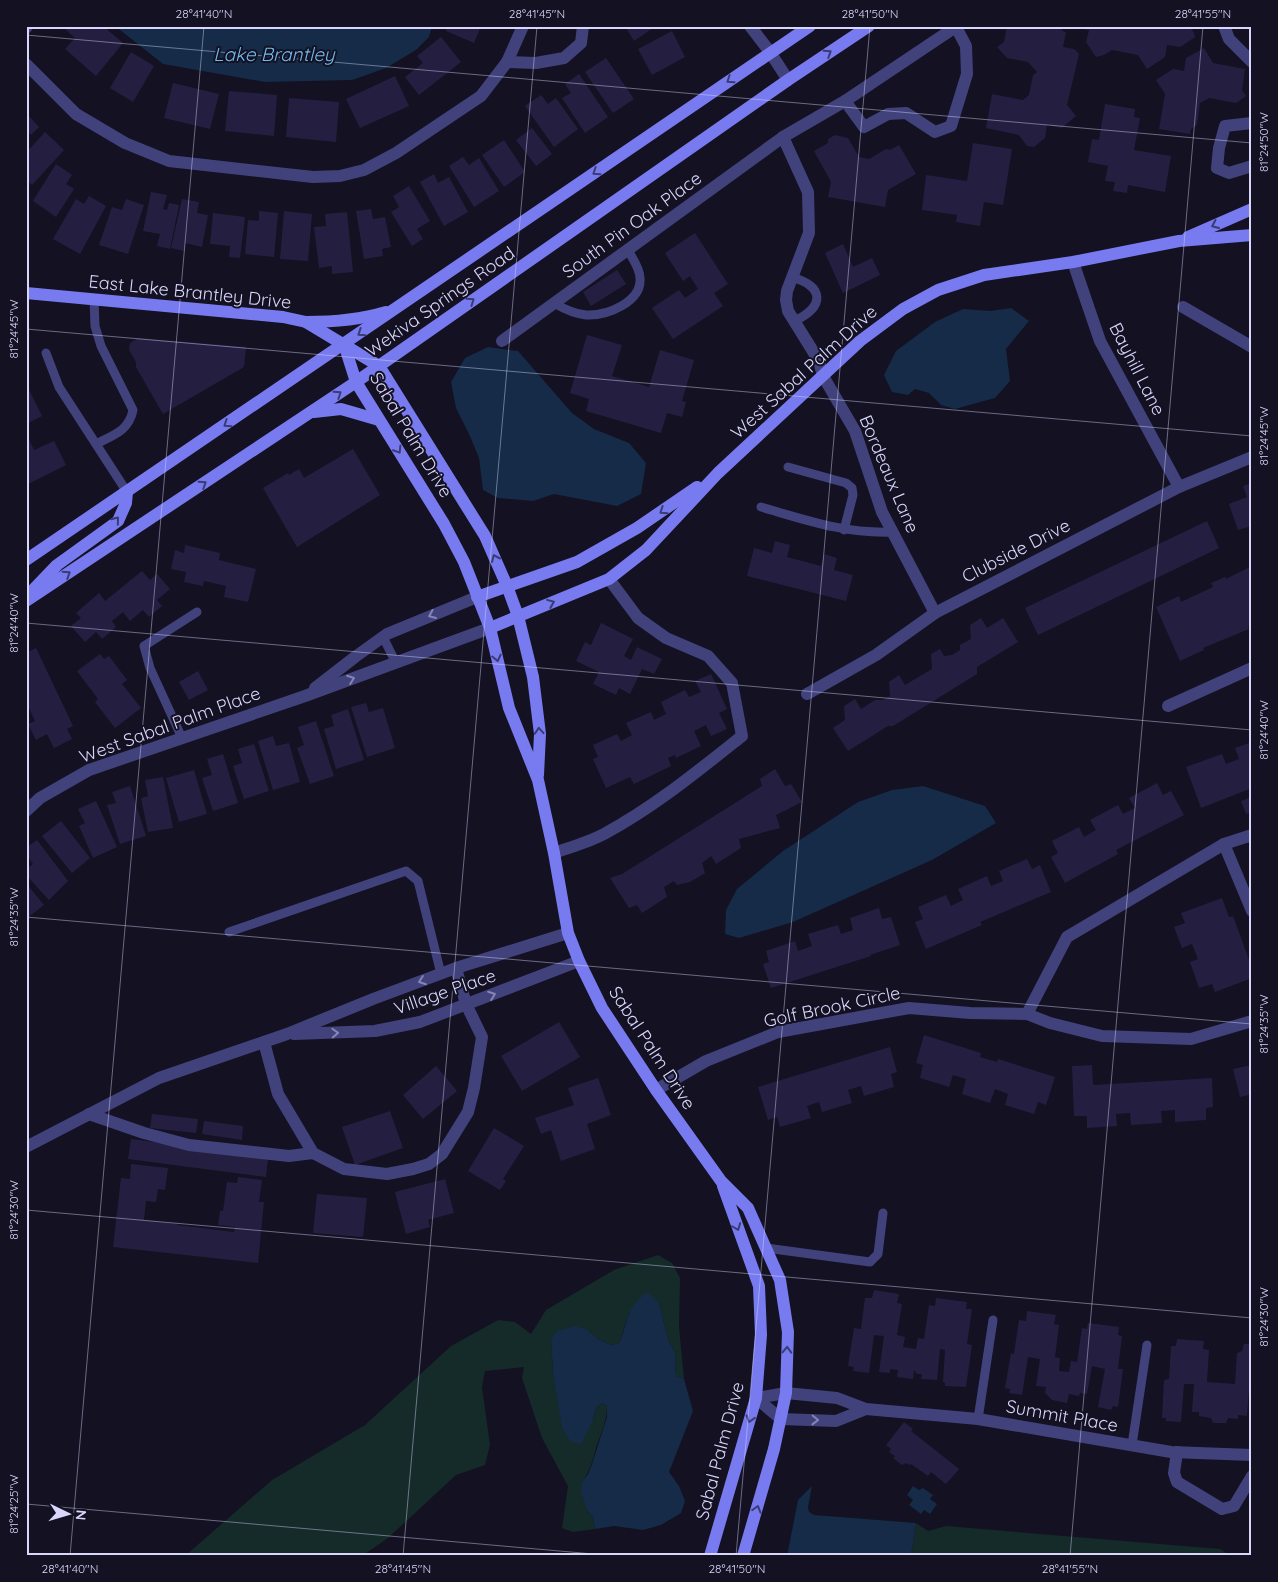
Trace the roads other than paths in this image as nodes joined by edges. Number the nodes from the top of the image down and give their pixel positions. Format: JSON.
{"nodes":[{"id":1,"x":523,"y":26,"type":"edge"},
{"id":2,"x":583,"y":26,"type":"edge"},
{"id":3,"x":750,"y":26,"type":"edge"},
{"id":4,"x":810,"y":26,"type":"edge"},
{"id":5,"x":869,"y":26,"type":"edge"},
{"id":6,"x":1224,"y":26,"type":"edge"},
{"id":7,"x":957,"y":27,"type":"edge"},
{"id":8,"x":770,"y":52,"type":"junction"},
{"id":9,"x":506,"y":62,"type":"junction"},
{"id":10,"x":1252,"y":62,"type":"edge"},
{"id":11,"x":26,"y":64,"type":"edge"},
{"id":12,"x":788,"y":80,"type":"junction"},
{"id":13,"x":845,"y":101,"type":"junction"},
{"id":14,"x":1252,"y":123,"type":"edge"},
{"id":15,"x":782,"y":138,"type":"junction"},
{"id":16,"x":1252,"y":166,"type":"edge"},
{"id":17,"x":1252,"y":209,"type":"edge"},
{"id":18,"x":1252,"y":235,"type":"edge"},
{"id":19,"x":1179,"y":241,"type":"junction"},
{"id":20,"x":628,"y":250,"type":"junction"},
{"id":21,"x":1073,"y":262,"type":"junction"},
{"id":22,"x":791,"y":277,"type":"junction"},
{"id":23,"x":26,"y":293,"type":"edge"},
{"id":24,"x":94,"y":299,"type":"junction"},
{"id":25,"x":554,"y":303,"type":"junction"},
{"id":26,"x":1183,"y":307,"type":"dead end"},
{"id":27,"x":395,"y":310,"type":"junction"},
{"id":28,"x":794,"y":321,"type":"junction"},
{"id":29,"x":306,"y":322,"type":"junction"},
{"id":30,"x":502,"y":341,"type":"dead end"},
{"id":31,"x":344,"y":344,"type":"junction"},
{"id":32,"x":1252,"y":347,"type":"edge"},
{"id":33,"x":46,"y":353,"type":"dead end"},
{"id":34,"x":380,"y":366,"type":"junction"},
{"id":35,"x":822,"y":376,"type":"junction"},
{"id":36,"x":356,"y":382,"type":"junction"},
{"id":37,"x":312,"y":412,"type":"junction"},
{"id":38,"x":379,"y":420,"type":"junction"},
{"id":39,"x":96,"y":444,"type":"junction"},
{"id":40,"x":1252,"y":457,"type":"edge"},
{"id":41,"x":788,"y":467,"type":"dead end"},
{"id":42,"x":718,"y":473,"type":"junction"},
{"id":43,"x":1179,"y":488,"type":"junction"},
{"id":44,"x":127,"y":492,"type":"junction"},
{"id":45,"x":761,"y":507,"type":"dead end"},
{"id":46,"x":844,"y":530,"type":"junction"},
{"id":47,"x":893,"y":532,"type":"junction"},
{"id":48,"x":26,"y":560,"type":"edge"},
{"id":49,"x":609,"y":579,"type":"junction"},
{"id":50,"x":507,"y":586,"type":"junction"},
{"id":51,"x":477,"y":596,"type":"junction"},
{"id":52,"x":26,"y":599,"type":"edge"},
{"id":53,"x":198,"y":612,"type":"dead end"},
{"id":54,"x":935,"y":613,"type":"junction"},
{"id":55,"x":518,"y":616,"type":"junction"},
{"id":56,"x":490,"y":628,"type":"junction"},
{"id":57,"x":383,"y":637,"type":"junction"},
{"id":58,"x":396,"y":663,"type":"junction"},
{"id":59,"x":1252,"y":668,"type":"edge"},
{"id":60,"x":807,"y":694,"type":"dead end"},
{"id":61,"x":305,"y":696,"type":"junction"},
{"id":62,"x":1168,"y":706,"type":"dead end"},
{"id":63,"x":182,"y":738,"type":"junction"},
{"id":64,"x":538,"y":780,"type":"junction"},
{"id":65,"x":26,"y":811,"type":"edge"},
{"id":66,"x":1252,"y":835,"type":"edge"},
{"id":67,"x":1224,"y":844,"type":"junction"},
{"id":68,"x":554,"y":853,"type":"junction"},
{"id":69,"x":1252,"y":911,"type":"edge"},
{"id":70,"x":228,"y":932,"type":"dead end"},
{"id":71,"x":568,"y":933,"type":"junction"},
{"id":72,"x":579,"y":961,"type":"junction"},
{"id":73,"x":456,"y":968,"type":"junction"},
{"id":74,"x":441,"y":974,"type":"junction"},
{"id":75,"x":466,"y":1004,"type":"junction"},
{"id":76,"x":1028,"y":1014,"type":"junction"},
{"id":77,"x":1252,"y":1021,"type":"edge"},
{"id":78,"x":287,"y":1034,"type":"junction"},
{"id":79,"x":264,"y":1042,"type":"junction"},
{"id":80,"x":656,"y":1090,"type":"junction"},
{"id":81,"x":88,"y":1114,"type":"junction"},
{"id":82,"x":26,"y":1147,"type":"edge"},
{"id":83,"x":313,"y":1153,"type":"junction"},
{"id":84,"x":721,"y":1181,"type":"junction"},
{"id":85,"x":884,"y":1213,"type":"dead end"},
{"id":86,"x":766,"y":1248,"type":"junction"},
{"id":87,"x":993,"y":1320,"type":"dead end"},
{"id":88,"x":1147,"y":1345,"type":"dead end"},
{"id":89,"x":786,"y":1393,"type":"junction"},
{"id":90,"x":756,"y":1398,"type":"junction"},
{"id":91,"x":866,"y":1409,"type":"junction"},
{"id":92,"x":978,"y":1419,"type":"junction"},
{"id":93,"x":781,"y":1420,"type":"junction"},
{"id":94,"x":1132,"y":1445,"type":"junction"},
{"id":95,"x":1177,"y":1452,"type":"junction"},
{"id":96,"x":1252,"y":1455,"type":"edge"},
{"id":97,"x":1252,"y":1476,"type":"edge"},
{"id":98,"x":710,"y":1556,"type":"edge"},
{"id":99,"x":743,"y":1556,"type":"edge"}],
"edges":[{"from":1,"to":9,"type":"street"},
{"from":2,"to":9,"type":"street"},
{"from":3,"to":8,"type":"street"},
{"from":4,"to":8,"type":"street","name":"Wekiva Springs Road"},
{"from":12,"to":5,"type":"street","name":"Wekiva Springs Road","one_way":true},
{"from":6,"to":10,"type":"street"},
{"from":7,"to":13,"type":"street","name":"South Pin Oak Place"},
{"from":7,"to":13,"type":"street"},
{"from":8,"to":12,"type":"street"},
{"from":8,"to":27,"type":"street","name":"Wekiva Springs Road","one_way":true},
{"from":9,"to":11,"type":"street"},
{"from":34,"to":12,"type":"street","name":"Wekiva Springs Road","one_way":true},
{"from":13,"to":15,"type":"street","name":"South Pin Oak Place"},
{"from":14,"to":16,"type":"street"},
{"from":15,"to":20,"type":"street","name":"South Pin Oak Place"},
{"from":15,"to":22,"type":"street","name":"Bordeaux Lane"},
{"from":17,"to":19,"type":"street","name":"West Sabal Palm Drive","one_way":true},
{"from":18,"to":19,"type":"street","name":"West Sabal Palm Drive"},
{"from":19,"to":21,"type":"street","name":"West Sabal Palm Drive"},
{"from":20,"to":25,"type":"street","name":"South Pin Oak Place"},
{"from":20,"to":25,"type":"lane"},
{"from":21,"to":35,"type":"street","name":"West Sabal Palm Drive"},
{"from":21,"to":43,"type":"street","name":"Bayhill Lane"},
{"from":22,"to":28,"type":"street","name":"Bordeaux Lane"},
{"from":22,"to":28,"type":"lane"},
{"from":23,"to":24,"type":"street","name":"East Lake Brantley Drive"},
{"from":24,"to":29,"type":"street","name":"East Lake Brantley Drive"},
{"from":24,"to":39,"type":"lane"},
{"from":25,"to":30,"type":"street","name":"South Pin Oak Place"},
{"from":26,"to":32,"type":"street"},
{"from":27,"to":29,"type":"street"},
{"from":27,"to":31,"type":"street","name":"Wekiva Springs Road","one_way":true},
{"from":28,"to":35,"type":"street","name":"Bordeaux Lane"},
{"from":29,"to":31,"type":"street","name":"East Lake Brantley Drive"},
{"from":31,"to":34,"type":"street","name":"Sabal Palm Drive"},
{"from":31,"to":36,"type":"street","name":"Sabal Palm Drive"},
{"from":31,"to":44,"type":"street","name":"Wekiva Springs Road","one_way":true},
{"from":33,"to":39,"type":"lane"},
{"from":34,"to":36,"type":"street","name":"Wekiva Springs Road"},
{"from":50,"to":34,"type":"street","name":"Sabal Palm Drive","one_way":true},
{"from":35,"to":42,"type":"street","name":"West Sabal Palm Drive"},
{"from":35,"to":47,"type":"street","name":"Bordeaux Lane"},
{"from":37,"to":36,"type":"street","name":"Wekiva Springs Road","one_way":true},
{"from":36,"to":38,"type":"street","name":"Sabal Palm Drive"},
{"from":37,"to":38,"type":"street"},
{"from":52,"to":37,"type":"street","name":"Wekiva Springs Road","one_way":true},
{"from":38,"to":51,"type":"street","name":"Sabal Palm Drive","one_way":true},
{"from":39,"to":44,"type":"lane"},
{"from":40,"to":43,"type":"street","name":"Clubside Drive"},
{"from":41,"to":46,"type":"lane"},
{"from":42,"to":49,"type":"street","name":"West Sabal Palm Drive"},
{"from":42,"to":50,"type":"street","name":"West Sabal Palm Drive","one_way":true},
{"from":43,"to":54,"type":"street","name":"Clubside Drive"},
{"from":44,"to":48,"type":"street","name":"Wekiva Springs Road"},
{"from":52,"to":44,"type":"street","one_way":true},
{"from":45,"to":46,"type":"lane"},
{"from":46,"to":47,"type":"lane"},
{"from":47,"to":54,"type":"street","name":"Bordeaux Lane"},
{"from":55,"to":49,"type":"street","name":"West Sabal Palm Drive","one_way":true},
{"from":49,"to":68,"type":"street"},
{"from":50,"to":51,"type":"street","name":"West Sabal Palm Drive"},
{"from":50,"to":55,"type":"street","name":"Sabal Palm Drive"},
{"from":51,"to":56,"type":"street","name":"Sabal Palm Drive"},
{"from":51,"to":57,"type":"street","name":"West Sabal Palm Place","one_way":true},
{"from":53,"to":63,"type":"lane"},
{"from":54,"to":60,"type":"street","name":"Clubside Drive"},
{"from":55,"to":56,"type":"street","name":"West Sabal Palm Drive"},
{"from":64,"to":55,"type":"street","name":"Sabal Palm Drive","one_way":true},
{"from":56,"to":58,"type":"street","name":"West Sabal Palm Place"},
{"from":56,"to":64,"type":"street","name":"Sabal Palm Drive","one_way":true},
{"from":57,"to":58,"type":"lane"},
{"from":57,"to":61,"type":"street","name":"West Sabal Palm Place"},
{"from":61,"to":58,"type":"street","name":"West Sabal Palm Place","one_way":true},
{"from":59,"to":62,"type":"street"},
{"from":61,"to":63,"type":"street","name":"West Sabal Palm Place"},
{"from":63,"to":65,"type":"street","name":"West Sabal Palm Place"},
{"from":64,"to":68,"type":"street","name":"Sabal Palm Drive"},
{"from":66,"to":67,"type":"street"},
{"from":67,"to":69,"type":"street"},
{"from":67,"to":76,"type":"street"},
{"from":68,"to":71,"type":"street","name":"Sabal Palm Drive"},
{"from":70,"to":74,"type":"lane"},
{"from":71,"to":72,"type":"street","name":"Sabal Palm Drive"},
{"from":71,"to":73,"type":"street","name":"Village Place"},
{"from":75,"to":72,"type":"street","name":"Village Place","one_way":true},
{"from":72,"to":80,"type":"street","name":"Sabal Palm Drive"},
{"from":73,"to":74,"type":"street","name":"Village Place"},
{"from":73,"to":75,"type":"street"},
{"from":74,"to":78,"type":"street","name":"Village Place","one_way":true},
{"from":78,"to":75,"type":"street","name":"Village Place","one_way":true},
{"from":75,"to":83,"type":"street"},
{"from":76,"to":77,"type":"street","name":"Golf Brook Circle"},
{"from":76,"to":80,"type":"street","name":"Golf Brook Circle"},
{"from":78,"to":79,"type":"street","name":"Village Place"},
{"from":79,"to":81,"type":"street","name":"Village Place"},
{"from":79,"to":83,"type":"street"},
{"from":80,"to":84,"type":"street","name":"Sabal Palm Drive"},
{"from":81,"to":82,"type":"street","name":"Village Place"},
{"from":81,"to":83,"type":"street"},
{"from":84,"to":86,"type":"street","name":"Sabal Palm Drive"},
{"from":84,"to":90,"type":"street","name":"Sabal Palm Drive","one_way":true},
{"from":85,"to":86,"type":"lane"},
{"from":89,"to":86,"type":"street","name":"Sabal Palm Drive","one_way":true},
{"from":87,"to":92,"type":"lane"},
{"from":88,"to":94,"type":"lane"},
{"from":89,"to":90,"type":"street","name":"Summit Place"},
{"from":89,"to":91,"type":"street","name":"Summit Place"},
{"from":89,"to":93,"type":"street","name":"Sabal Palm Drive"},
{"from":90,"to":93,"type":"street"},
{"from":90,"to":98,"type":"street","name":"Sabal Palm Drive","one_way":true},
{"from":91,"to":92,"type":"street","name":"Summit Place"},
{"from":93,"to":91,"type":"street","name":"Summit Place","one_way":true},
{"from":92,"to":94,"type":"street","name":"Summit Place"},
{"from":99,"to":93,"type":"street","name":"Sabal Palm Drive","one_way":true},
{"from":94,"to":95,"type":"street","name":"Summit Place"},
{"from":95,"to":96,"type":"street","name":"Summit Place"},
{"from":95,"to":97,"type":"street"}]}
